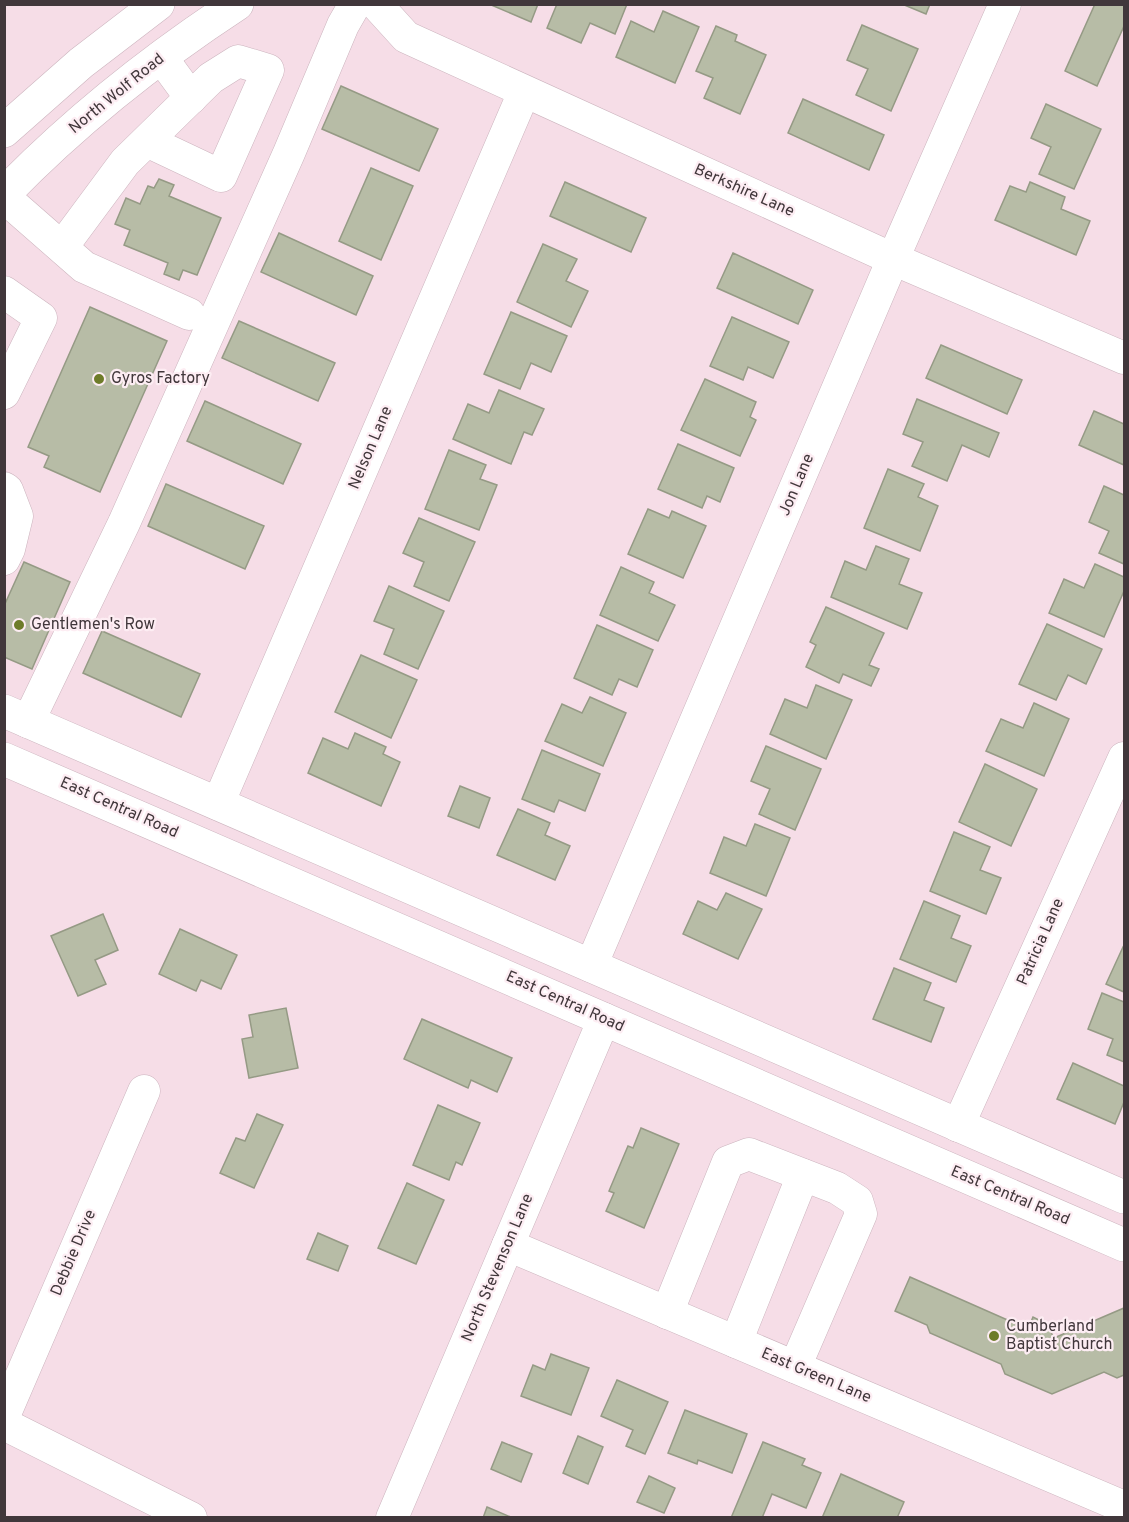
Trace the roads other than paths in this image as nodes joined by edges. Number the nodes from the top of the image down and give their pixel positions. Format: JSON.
{"nodes":[{"id":1,"x":158,"y":4,"type":"edge"},
{"id":2,"x":237,"y":4,"type":"edge"},
{"id":3,"x":355,"y":4,"type":"edge"},
{"id":4,"x":376,"y":4,"type":"edge"},
{"id":5,"x":1005,"y":4,"type":"edge"},
{"id":6,"x":161,"y":57,"type":"junction"},
{"id":7,"x":524,"y":92,"type":"junction"},
{"id":8,"x":191,"y":98,"type":"junction"},
{"id":9,"x":4,"y":131,"type":"edge"},
{"id":10,"x":147,"y":141,"type":"junction"},
{"id":11,"x":4,"y":196,"type":"edge"},
{"id":12,"x":62,"y":247,"type":"junction"},
{"id":13,"x":893,"y":259,"type":"junction"},
{"id":14,"x":4,"y":292,"type":"edge"},
{"id":15,"x":189,"y":314,"type":"dead end"},
{"id":16,"x":1125,"y":358,"type":"edge"},
{"id":17,"x":4,"y":393,"type":"edge"},
{"id":18,"x":4,"y":488,"type":"edge"},
{"id":19,"x":6,"y":552,"type":"edge"},
{"id":20,"x":16,"y":717,"type":"edge"},
{"id":21,"x":1125,"y":758,"type":"edge"},
{"id":22,"x":4,"y":759,"type":"edge"},
{"id":23,"x":218,"y":804,"type":"junction"},
{"id":24,"x":591,"y":966,"type":"junction"},
{"id":25,"x":604,"y":1019,"type":"junction"},
{"id":26,"x":144,"y":1091,"type":"dead end"},
{"id":27,"x":958,"y":1126,"type":"junction"},
{"id":28,"x":803,"y":1175,"type":"junction"},
{"id":29,"x":1125,"y":1197,"type":"edge"},
{"id":30,"x":508,"y":1245,"type":"junction"},
{"id":31,"x":1125,"y":1245,"type":"edge"},
{"id":32,"x":667,"y":1313,"type":"junction"},
{"id":33,"x":736,"y":1342,"type":"junction"},
{"id":34,"x":795,"y":1367,"type":"junction"},
{"id":35,"x":4,"y":1416,"type":"edge"},
{"id":36,"x":4,"y":1424,"type":"edge"},
{"id":37,"x":1125,"y":1507,"type":"edge"},
{"id":38,"x":191,"y":1518,"type":"edge"},
{"id":39,"x":392,"y":1518,"type":"edge"}],
"edges":[{"from":1,"to":9,"type":"main road"},
{"from":2,"to":6,"type":"main road","name":"North Wolf Road"},
{"from":3,"to":20,"type":"street"},
{"from":4,"to":7,"type":"street","name":"Berkshire Lane"},
{"from":5,"to":13,"type":"street","name":"Jon Lane"},
{"from":6,"to":8,"type":"street"},
{"from":6,"to":11,"type":"main road","name":"North Wolf Road"},
{"from":7,"to":13,"type":"street","name":"Berkshire Lane"},
{"from":7,"to":23,"type":"street","name":"Nelson Lane"},
{"from":8,"to":10,"type":"street"},
{"from":8,"to":10,"type":"street"},
{"from":10,"to":12,"type":"street"},
{"from":11,"to":12,"type":"street"},
{"from":12,"to":15,"type":"street"},
{"from":13,"to":16,"type":"street","name":"Berkshire Lane"},
{"from":13,"to":24,"type":"street","name":"Jon Lane"},
{"from":14,"to":17,"type":"street"},
{"from":18,"to":19,"type":"street"},
{"from":20,"to":23,"type":"main road"},
{"from":21,"to":27,"type":"street","name":"Patricia Lane"},
{"from":22,"to":25,"type":"main road","name":"East Central Road"},
{"from":23,"to":24,"type":"main road"},
{"from":24,"to":27,"type":"main road"},
{"from":25,"to":30,"type":"street","name":"North Stevenson Lane"},
{"from":25,"to":31,"type":"main road","name":"East Central Road"},
{"from":26,"to":35,"type":"street","name":"Debbie Drive"},
{"from":27,"to":29,"type":"main road"},
{"from":28,"to":32,"type":"street"},
{"from":28,"to":33,"type":"street"},
{"from":28,"to":34,"type":"street"},
{"from":30,"to":32,"type":"street","name":"East Green Lane"},
{"from":30,"to":39,"type":"street","name":"North Stevenson Lane"},
{"from":32,"to":33,"type":"street","name":"East Green Lane"},
{"from":33,"to":34,"type":"street","name":"East Green Lane"},
{"from":34,"to":37,"type":"street","name":"East Green Lane"},
{"from":36,"to":38,"type":"street"}]}
